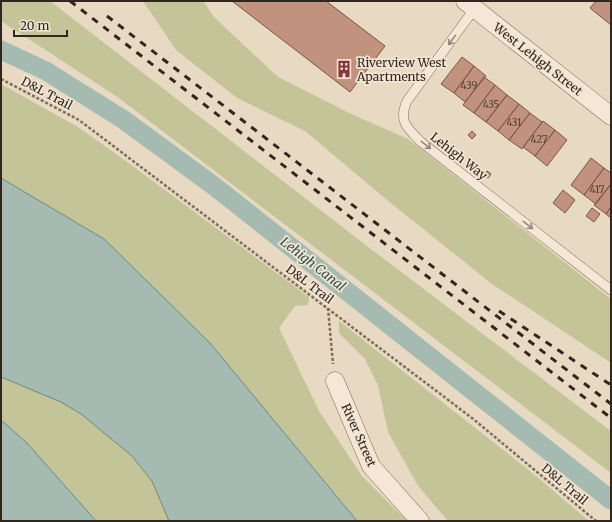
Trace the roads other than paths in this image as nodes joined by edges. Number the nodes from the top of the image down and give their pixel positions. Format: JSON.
{"nodes":[{"id":1,"x":470,"y":5,"type":"edge"},
{"id":2,"x":611,"y":116,"type":"edge"},
{"id":3,"x":611,"y":290,"type":"edge"},
{"id":4,"x":335,"y":381,"type":"road end"},
{"id":5,"x":420,"y":521,"type":"edge"}],
"edges":[{"from":1,"to":2,"type":"street","name":"West Lehigh Street"},
{"from":1,"to":3,"type":"lane","name":"Lehigh Way","one_way":true},
{"from":4,"to":5,"type":"street","name":"River Street"}]}
